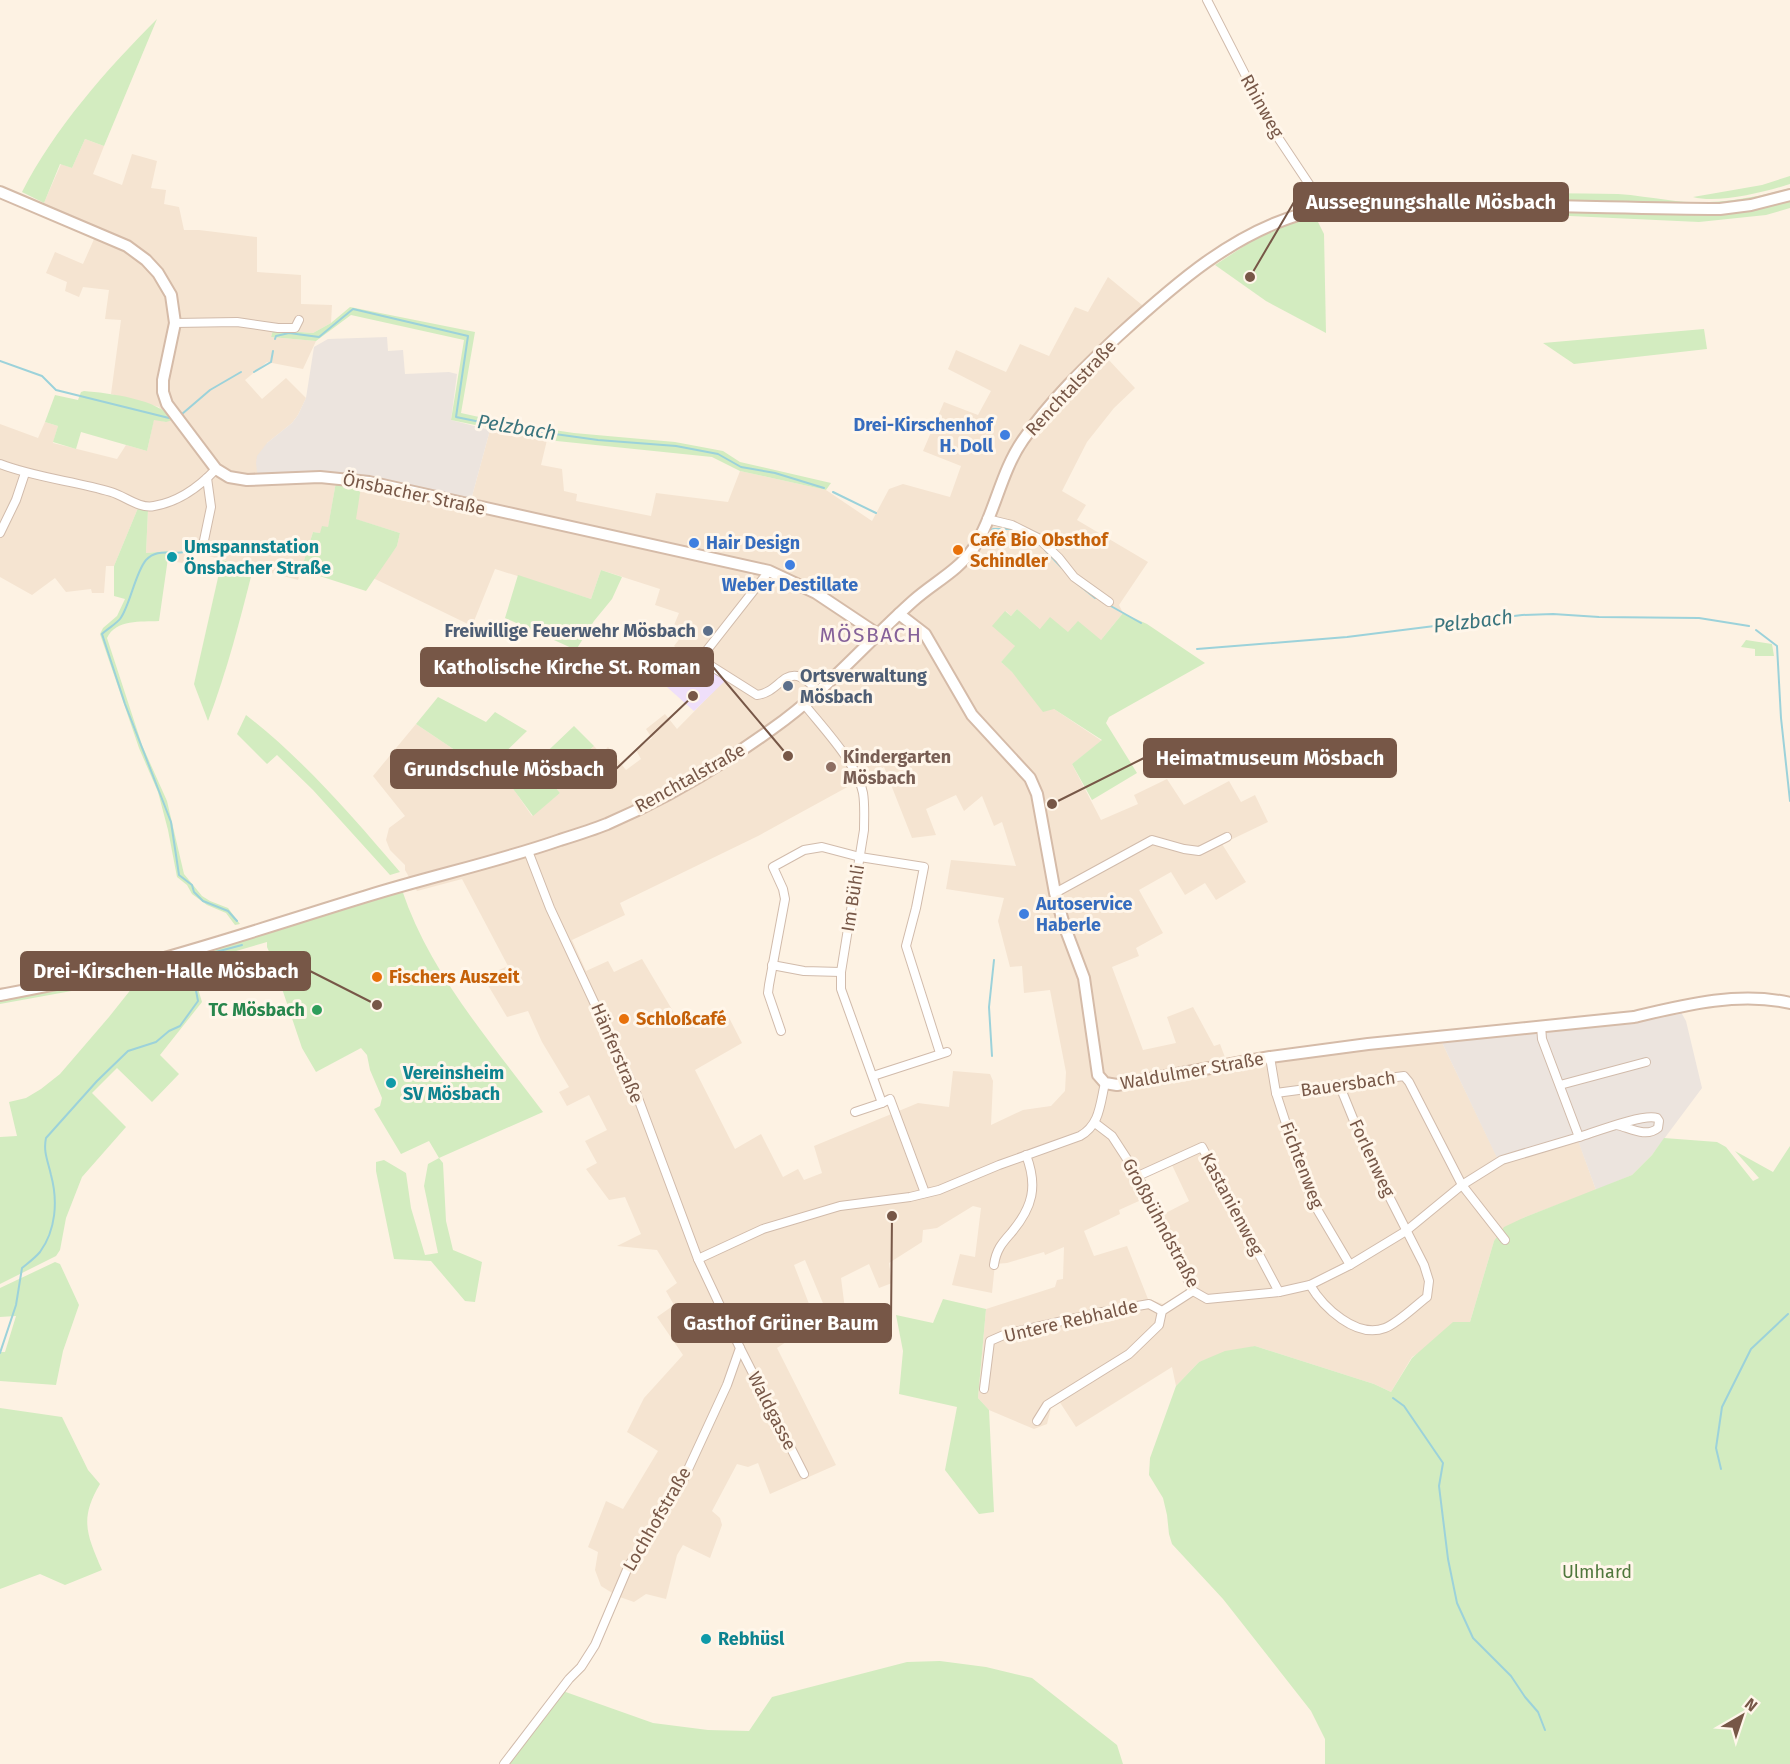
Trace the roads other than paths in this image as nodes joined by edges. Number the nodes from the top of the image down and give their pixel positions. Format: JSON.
{"nodes":[{"id":1,"x":1207,"y":0,"type":"edge"},
{"id":2,"x":0,"y":192,"type":"edge"},
{"id":3,"x":1790,"y":195,"type":"edge"},
{"id":4,"x":1321,"y":209,"type":"junction"},
{"id":5,"x":299,"y":320,"type":"dead end"},
{"id":6,"x":175,"y":323,"type":"junction"},
{"id":7,"x":0,"y":464,"type":"edge"},
{"id":8,"x":216,"y":468,"type":"junction"},
{"id":9,"x":25,"y":472,"type":"junction"},
{"id":10,"x":207,"y":478,"type":"junction"},
{"id":11,"x":987,"y":519,"type":"junction"},
{"id":12,"x":0,"y":533,"type":"edge"},
{"id":13,"x":202,"y":550,"type":"dead end"},
{"id":14,"x":769,"y":571,"type":"junction"},
{"id":15,"x":1109,"y":602,"type":"dead end"},
{"id":16,"x":899,"y":614,"type":"junction"},
{"id":17,"x":879,"y":635,"type":"junction"},
{"id":18,"x":819,"y":692,"type":"junction"},
{"id":19,"x":804,"y":704,"type":"junction"},
{"id":20,"x":1227,"y":837,"type":"dead end"},
{"id":21,"x":528,"y":851,"type":"junction"},
{"id":22,"x":860,"y":856,"type":"junction"},
{"id":23,"x":1055,"y":893,"type":"junction"},
{"id":24,"x":772,"y":965,"type":"junction"},
{"id":25,"x":841,"y":972,"type":"junction"},
{"id":26,"x":0,"y":995,"type":"edge"},
{"id":27,"x":1790,"y":1003,"type":"edge"},
{"id":28,"x":1540,"y":1026,"type":"junction"},
{"id":29,"x":782,"y":1031,"type":"dead end"},
{"id":30,"x":1270,"y":1058,"type":"junction"},
{"id":31,"x":1646,"y":1062,"type":"dead end"},
{"id":32,"x":873,"y":1076,"type":"junction"},
{"id":33,"x":1105,"y":1083,"type":"junction"},
{"id":34,"x":1339,"y":1084,"type":"junction"},
{"id":35,"x":1560,"y":1085,"type":"junction"},
{"id":36,"x":1276,"y":1094,"type":"junction"},
{"id":37,"x":882,"y":1103,"type":"junction"},
{"id":38,"x":855,"y":1112,"type":"dead end"},
{"id":39,"x":1095,"y":1123,"type":"junction"},
{"id":40,"x":1617,"y":1125,"type":"junction"},
{"id":41,"x":1579,"y":1137,"type":"junction"},
{"id":42,"x":1026,"y":1155,"type":"junction"},
{"id":43,"x":1138,"y":1176,"type":"junction"},
{"id":44,"x":1462,"y":1185,"type":"junction"},
{"id":45,"x":925,"y":1193,"type":"junction"},
{"id":46,"x":1406,"y":1231,"type":"junction"},
{"id":47,"x":1505,"y":1240,"type":"dead end"},
{"id":48,"x":698,"y":1259,"type":"junction"},
{"id":49,"x":994,"y":1265,"type":"dead end"},
{"id":50,"x":1350,"y":1265,"type":"junction"},
{"id":51,"x":1310,"y":1285,"type":"junction"},
{"id":52,"x":1193,"y":1291,"type":"junction"},
{"id":53,"x":1279,"y":1292,"type":"junction"},
{"id":54,"x":1162,"y":1311,"type":"junction"},
{"id":55,"x":740,"y":1348,"type":"junction"},
{"id":56,"x":984,"y":1389,"type":"dead end"},
{"id":57,"x":1037,"y":1421,"type":"dead end"},
{"id":58,"x":804,"y":1474,"type":"dead end"},
{"id":59,"x":505,"y":1764,"type":"edge"}],
"edges":[{"from":1,"to":4,"type":"street","name":"Rhinweg"},
{"from":2,"to":6,"type":"street","name":"Önsbacher Straße"},
{"from":3,"to":4,"type":"street","name":"Renchtalstraße"},
{"from":4,"to":11,"type":"street","name":"Renchtalstraße"},
{"from":5,"to":6,"type":"street"},
{"from":6,"to":8,"type":"street","name":"Önsbacher Straße"},
{"from":7,"to":9,"type":"street"},
{"from":8,"to":10,"type":"street"},
{"from":8,"to":14,"type":"street","name":"Önsbacher Straße"},
{"from":9,"to":10,"type":"street"},
{"from":9,"to":12,"type":"street"},
{"from":10,"to":13,"type":"street"},
{"from":11,"to":15,"type":"street"},
{"from":11,"to":16,"type":"street","name":"Renchtalstraße"},
{"from":14,"to":17,"type":"street","name":"Önsbacher Straße"},
{"from":14,"to":18,"type":"street"},
{"from":16,"to":17,"type":"street","name":"Renchtalstraße"},
{"from":16,"to":23,"type":"street","name":"Waldulmer Straße"},
{"from":17,"to":18,"type":"street","name":"Renchtalstraße"},
{"from":18,"to":19,"type":"street","name":"Renchtalstraße"},
{"from":19,"to":21,"type":"street","name":"Renchtalstraße"},
{"from":19,"to":22,"type":"street","name":"Im Bühli"},
{"from":20,"to":23,"type":"street"},
{"from":21,"to":26,"type":"street","name":"Renchtalstraße"},
{"from":21,"to":48,"type":"street","name":"Hänferstraße"},
{"from":22,"to":24,"type":"street"},
{"from":22,"to":25,"type":"street","name":"Im Bühli"},
{"from":22,"to":32,"type":"street"},
{"from":23,"to":33,"type":"street","name":"Waldulmer Straße"},
{"from":24,"to":25,"type":"street"},
{"from":24,"to":29,"type":"street"},
{"from":25,"to":32,"type":"street","name":"Im Bühli"},
{"from":27,"to":28,"type":"street","name":"Waldulmer Straße"},
{"from":28,"to":30,"type":"street","name":"Waldulmer Straße"},
{"from":28,"to":35,"type":"street"},
{"from":30,"to":33,"type":"street","name":"Waldulmer Straße"},
{"from":30,"to":36,"type":"street","name":"Fichtenweg"},
{"from":31,"to":35,"type":"street"},
{"from":32,"to":37,"type":"street","name":"Im Bühli"},
{"from":33,"to":39,"type":"street"},
{"from":34,"to":36,"type":"street","name":"Bauersbach"},
{"from":34,"to":44,"type":"street","name":"Bauersbach"},
{"from":34,"to":46,"type":"street","name":"Forlenweg"},
{"from":35,"to":41,"type":"street"},
{"from":36,"to":50,"type":"street","name":"Fichtenweg"},
{"from":37,"to":38,"type":"street"},
{"from":37,"to":45,"type":"street","name":"Im Bühli"},
{"from":39,"to":42,"type":"street"},
{"from":39,"to":43,"type":"street","name":"Großbühndstraße"},
{"from":40,"to":40,"type":"street","name":"Großbühndstraße"},
{"from":40,"to":41,"type":"street","name":"Großbühndstraße"},
{"from":41,"to":44,"type":"street","name":"Großbühndstraße"},
{"from":42,"to":45,"type":"street"},
{"from":42,"to":49,"type":"street"},
{"from":43,"to":52,"type":"street","name":"Großbühndstraße"},
{"from":43,"to":53,"type":"street","name":"Kastanienweg"},
{"from":44,"to":46,"type":"street","name":"Großbühndstraße"},
{"from":44,"to":47,"type":"street"},
{"from":45,"to":48,"type":"street"},
{"from":46,"to":50,"type":"street","name":"Großbühndstraße"},
{"from":46,"to":51,"type":"street","name":"Forlenweg"},
{"from":48,"to":55,"type":"street"},
{"from":50,"to":51,"type":"street","name":"Großbühndstraße"},
{"from":51,"to":53,"type":"street","name":"Großbühndstraße"},
{"from":52,"to":53,"type":"street","name":"Großbühndstraße"},
{"from":52,"to":54,"type":"street"},
{"from":54,"to":56,"type":"street","name":"Untere Rebhalde"},
{"from":54,"to":57,"type":"street"},
{"from":55,"to":58,"type":"street","name":"Waldgasse"},
{"from":55,"to":59,"type":"street","name":"Lochhofstraße"}]}
